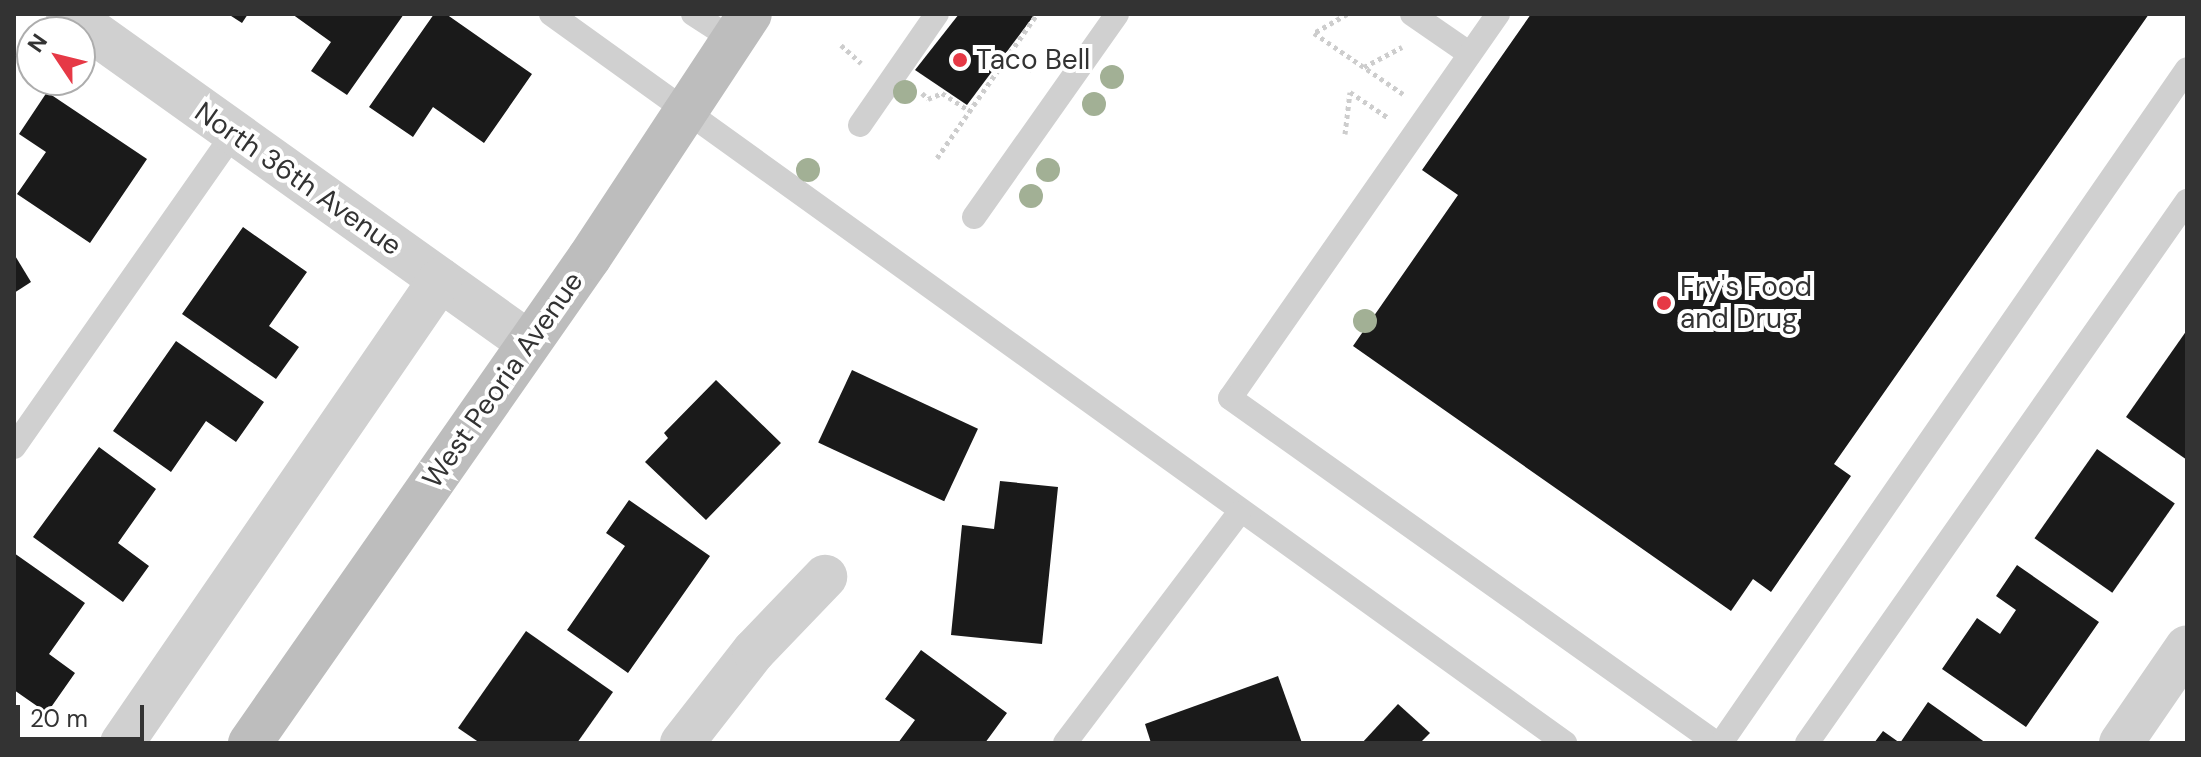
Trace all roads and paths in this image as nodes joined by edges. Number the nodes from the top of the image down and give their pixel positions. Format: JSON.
{"nodes":[{"id":1,"x":68,"y":14,"type":"edge"},
{"id":2,"x":551,"y":14,"type":"edge"},
{"id":3,"x":693,"y":14,"type":"edge"},
{"id":4,"x":937,"y":14,"type":"edge"},
{"id":5,"x":1037,"y":14,"type":"edge"},
{"id":6,"x":1117,"y":14,"type":"edge"},
{"id":7,"x":1347,"y":14,"type":"edge"},
{"id":8,"x":1412,"y":14,"type":"edge"},
{"id":9,"x":1498,"y":14,"type":"edge"},
{"id":10,"x":741,"y":27,"type":"edge"},
{"id":11,"x":841,"y":45,"type":"dead end"},
{"id":12,"x":1404,"y":45,"type":"dead end"},
{"id":13,"x":1009,"y":54,"type":"junction"},
{"id":14,"x":1470,"y":54,"type":"junction"},
{"id":15,"x":1364,"y":67,"type":"junction"},
{"id":16,"x":2187,"y":69,"type":"edge"},
{"id":17,"x":874,"y":73,"type":"dead end"},
{"id":18,"x":1045,"y":79,"type":"dead end"},
{"id":19,"x":1404,"y":95,"type":"dead end"},
{"id":20,"x":917,"y":96,"type":"dead end"},
{"id":21,"x":683,"y":111,"type":"junction"},
{"id":22,"x":970,"y":111,"type":"junction"},
{"id":23,"x":1389,"y":118,"type":"dead end"},
{"id":24,"x":860,"y":125,"type":"dead end"},
{"id":25,"x":233,"y":134,"type":"junction"},
{"id":26,"x":1345,"y":134,"type":"dead end"},
{"id":27,"x":937,"y":158,"type":"dead end"},
{"id":28,"x":2187,"y":201,"type":"edge"},
{"id":29,"x":974,"y":217,"type":"dead end"},
{"id":30,"x":440,"y":280,"type":"junction"},
{"id":31,"x":529,"y":343,"type":"junction"},
{"id":32,"x":17,"y":436,"type":"edge"},
{"id":33,"x":1239,"y":513,"type":"junction"},
{"id":34,"x":825,"y":577,"type":"dead end"},
{"id":35,"x":2187,"y":647,"type":"edge"},
{"id":36,"x":2133,"y":738,"type":"edge"},
{"id":37,"x":122,"y":743,"type":"edge"},
{"id":38,"x":250,"y":743,"type":"edge"},
{"id":39,"x":682,"y":743,"type":"edge"},
{"id":40,"x":1065,"y":743,"type":"edge"},
{"id":41,"x":1565,"y":743,"type":"edge"},
{"id":42,"x":1718,"y":743,"type":"edge"},
{"id":43,"x":1807,"y":743,"type":"edge"}],
"edges":[{"from":1,"to":25,"type":"street","name":"North 36th Avenue"},
{"from":2,"to":21,"type":"lane"},
{"from":3,"to":10,"type":"lane"},
{"from":4,"to":24,"type":"lane"},
{"from":5,"to":13,"type":"path"},
{"from":6,"to":29,"type":"lane"},
{"from":7,"to":15,"type":"path"},
{"from":8,"to":14,"type":"lane"},
{"from":9,"to":14,"type":"lane"},
{"from":10,"to":21,"type":"main road","name":"West Peoria Avenue"},
{"from":11,"to":17,"type":"path"},
{"from":12,"to":15,"type":"path"},
{"from":13,"to":18,"type":"path"},
{"from":13,"to":22,"type":"path"},
{"from":14,"to":42,"type":"lane"},
{"from":15,"to":19,"type":"path"},
{"from":16,"to":42,"type":"lane"},
{"from":20,"to":22,"type":"path"},
{"from":21,"to":31,"type":"main road","name":"West Peoria Avenue"},
{"from":21,"to":33,"type":"lane"},
{"from":22,"to":27,"type":"path"},
{"from":23,"to":26,"type":"path"},
{"from":25,"to":30,"type":"street","name":"North 36th Avenue"},
{"from":25,"to":32,"type":"lane"},
{"from":28,"to":43,"type":"lane"},
{"from":30,"to":31,"type":"street","name":"North 36th Avenue"},
{"from":30,"to":37,"type":"street"},
{"from":31,"to":38,"type":"main road","name":"West Peoria Avenue"},
{"from":33,"to":40,"type":"lane"},
{"from":33,"to":41,"type":"lane"},
{"from":34,"to":39,"type":"street"},
{"from":35,"to":36,"type":"street"}]}
